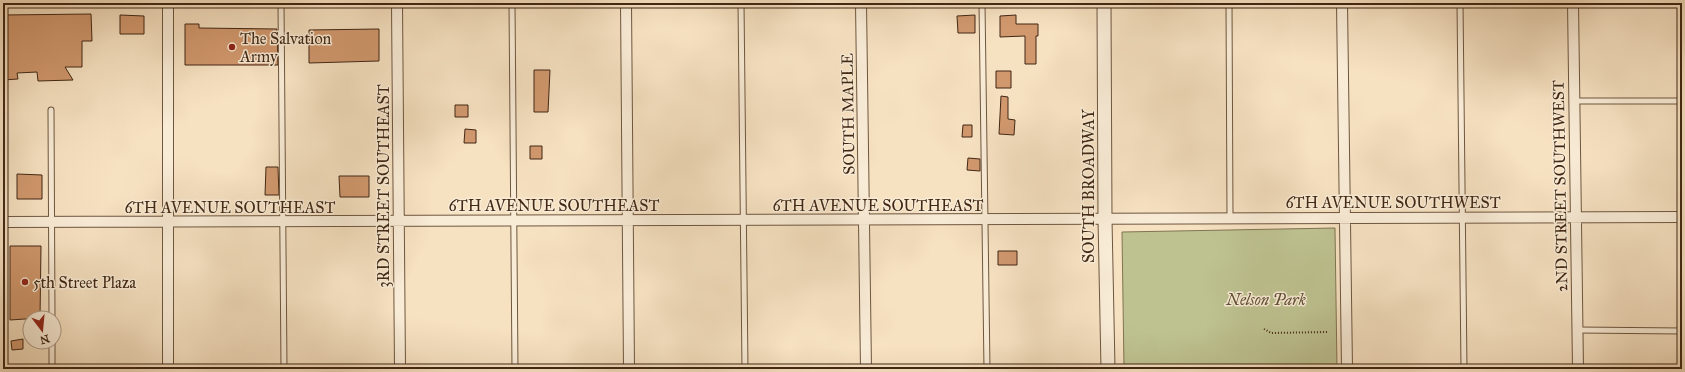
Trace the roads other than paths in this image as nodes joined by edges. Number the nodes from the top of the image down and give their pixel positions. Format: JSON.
{"nodes":[{"id":1,"x":168,"y":3,"type":"edge"},
{"id":2,"x":281,"y":3,"type":"edge"},
{"id":3,"x":397,"y":3,"type":"edge"},
{"id":4,"x":512,"y":3,"type":"edge"},
{"id":5,"x":626,"y":3,"type":"edge"},
{"id":6,"x":741,"y":3,"type":"edge"},
{"id":7,"x":862,"y":3,"type":"edge"},
{"id":8,"x":982,"y":3,"type":"edge"},
{"id":9,"x":1104,"y":3,"type":"edge"},
{"id":10,"x":1229,"y":3,"type":"edge"},
{"id":11,"x":1342,"y":3,"type":"edge"},
{"id":12,"x":1460,"y":3,"type":"edge"},
{"id":13,"x":1572,"y":3,"type":"edge"},
{"id":14,"x":1574,"y":101,"type":"junction"},
{"id":15,"x":1682,"y":101,"type":"edge"},
{"id":16,"x":51,"y":110,"type":"dead end"},
{"id":17,"x":1346,"y":217,"type":"junction"},
{"id":18,"x":1462,"y":217,"type":"junction"},
{"id":19,"x":1576,"y":217,"type":"junction"},
{"id":20,"x":1682,"y":217,"type":"edge"},
{"id":21,"x":1230,"y":218,"type":"junction"},
{"id":22,"x":1105,"y":219,"type":"junction"},
{"id":23,"x":514,"y":220,"type":"junction"},
{"id":24,"x":629,"y":220,"type":"junction"},
{"id":25,"x":744,"y":220,"type":"junction"},
{"id":26,"x":865,"y":220,"type":"junction"},
{"id":27,"x":985,"y":220,"type":"junction"},
{"id":28,"x":399,"y":221,"type":"junction"},
{"id":29,"x":3,"y":222,"type":"edge"},
{"id":30,"x":51,"y":222,"type":"junction"},
{"id":31,"x":283,"y":222,"type":"junction"},
{"id":32,"x":168,"y":223,"type":"junction"},
{"id":33,"x":52,"y":310,"type":"edge"},
{"id":34,"x":1578,"y":330,"type":"junction"},
{"id":35,"x":1682,"y":331,"type":"edge"},
{"id":36,"x":52,"y":350,"type":"edge"},
{"id":37,"x":52,"y":369,"type":"edge"},
{"id":38,"x":168,"y":369,"type":"edge"},
{"id":39,"x":284,"y":369,"type":"edge"},
{"id":40,"x":400,"y":369,"type":"edge"},
{"id":41,"x":515,"y":369,"type":"edge"},
{"id":42,"x":629,"y":369,"type":"edge"},
{"id":43,"x":745,"y":369,"type":"edge"},
{"id":44,"x":866,"y":369,"type":"edge"},
{"id":45,"x":987,"y":369,"type":"edge"},
{"id":46,"x":1108,"y":369,"type":"edge"},
{"id":47,"x":1347,"y":369,"type":"edge"},
{"id":48,"x":1464,"y":369,"type":"edge"},
{"id":49,"x":1578,"y":369,"type":"edge"}],
"edges":[{"from":1,"to":32,"type":"street"},
{"from":2,"to":31,"type":"lane"},
{"from":3,"to":28,"type":"street","name":"3RD STREET SOUTHEAST"},
{"from":4,"to":23,"type":"lane"},
{"from":5,"to":24,"type":"street"},
{"from":6,"to":25,"type":"lane"},
{"from":7,"to":26,"type":"street","name":"SOUTH MAPLE"},
{"from":8,"to":27,"type":"lane"},
{"from":9,"to":22,"type":"street","name":"SOUTH BROADWAY"},
{"from":10,"to":21,"type":"lane"},
{"from":11,"to":17,"type":"street"},
{"from":12,"to":18,"type":"lane"},
{"from":13,"to":14,"type":"street","name":"2ND STREET SOUTHWEST"},
{"from":14,"to":15,"type":"lane"},
{"from":14,"to":19,"type":"street","name":"2ND STREET SOUTHWEST"},
{"from":16,"to":30,"type":"lane"},
{"from":17,"to":18,"type":"street","name":"6TH AVENUE SOUTHWEST"},
{"from":17,"to":21,"type":"street","name":"6TH AVENUE SOUTHWEST"},
{"from":17,"to":47,"type":"street"},
{"from":18,"to":19,"type":"street","name":"6TH AVENUE SOUTHWEST"},
{"from":18,"to":48,"type":"lane"},
{"from":19,"to":20,"type":"street","name":"6TH AVENUE SOUTHWEST"},
{"from":19,"to":34,"type":"street","name":"2ND STREET SOUTHWEST"},
{"from":21,"to":22,"type":"street","name":"6TH AVENUE SOUTHWEST"},
{"from":22,"to":27,"type":"street","name":"6TH AVENUE SOUTHEAST"},
{"from":22,"to":46,"type":"street","name":"SOUTH BROADWAY"},
{"from":23,"to":24,"type":"street","name":"6TH AVENUE SOUTHEAST"},
{"from":23,"to":28,"type":"street","name":"6TH AVENUE SOUTHEAST"},
{"from":23,"to":41,"type":"lane"},
{"from":24,"to":25,"type":"street","name":"6TH AVENUE SOUTHEAST"},
{"from":24,"to":42,"type":"street"},
{"from":25,"to":26,"type":"street","name":"6TH AVENUE SOUTHEAST"},
{"from":25,"to":43,"type":"lane"},
{"from":26,"to":27,"type":"street","name":"6TH AVENUE SOUTHEAST"},
{"from":26,"to":44,"type":"street","name":"SOUTH MAPLE"},
{"from":27,"to":45,"type":"lane"},
{"from":28,"to":31,"type":"street","name":"6TH AVENUE SOUTHEAST"},
{"from":28,"to":40,"type":"street","name":"3RD STREET SOUTHEAST"},
{"from":29,"to":30,"type":"street","name":"6TH AVENUE SOUTHEAST"},
{"from":30,"to":32,"type":"street","name":"6TH AVENUE SOUTHEAST"},
{"from":30,"to":33,"type":"lane"},
{"from":31,"to":32,"type":"street","name":"6TH AVENUE SOUTHEAST"},
{"from":31,"to":39,"type":"lane"},
{"from":32,"to":38,"type":"street"},
{"from":34,"to":35,"type":"lane"},
{"from":34,"to":49,"type":"street","name":"2ND STREET SOUTHWEST"},
{"from":36,"to":37,"type":"lane"}]}
